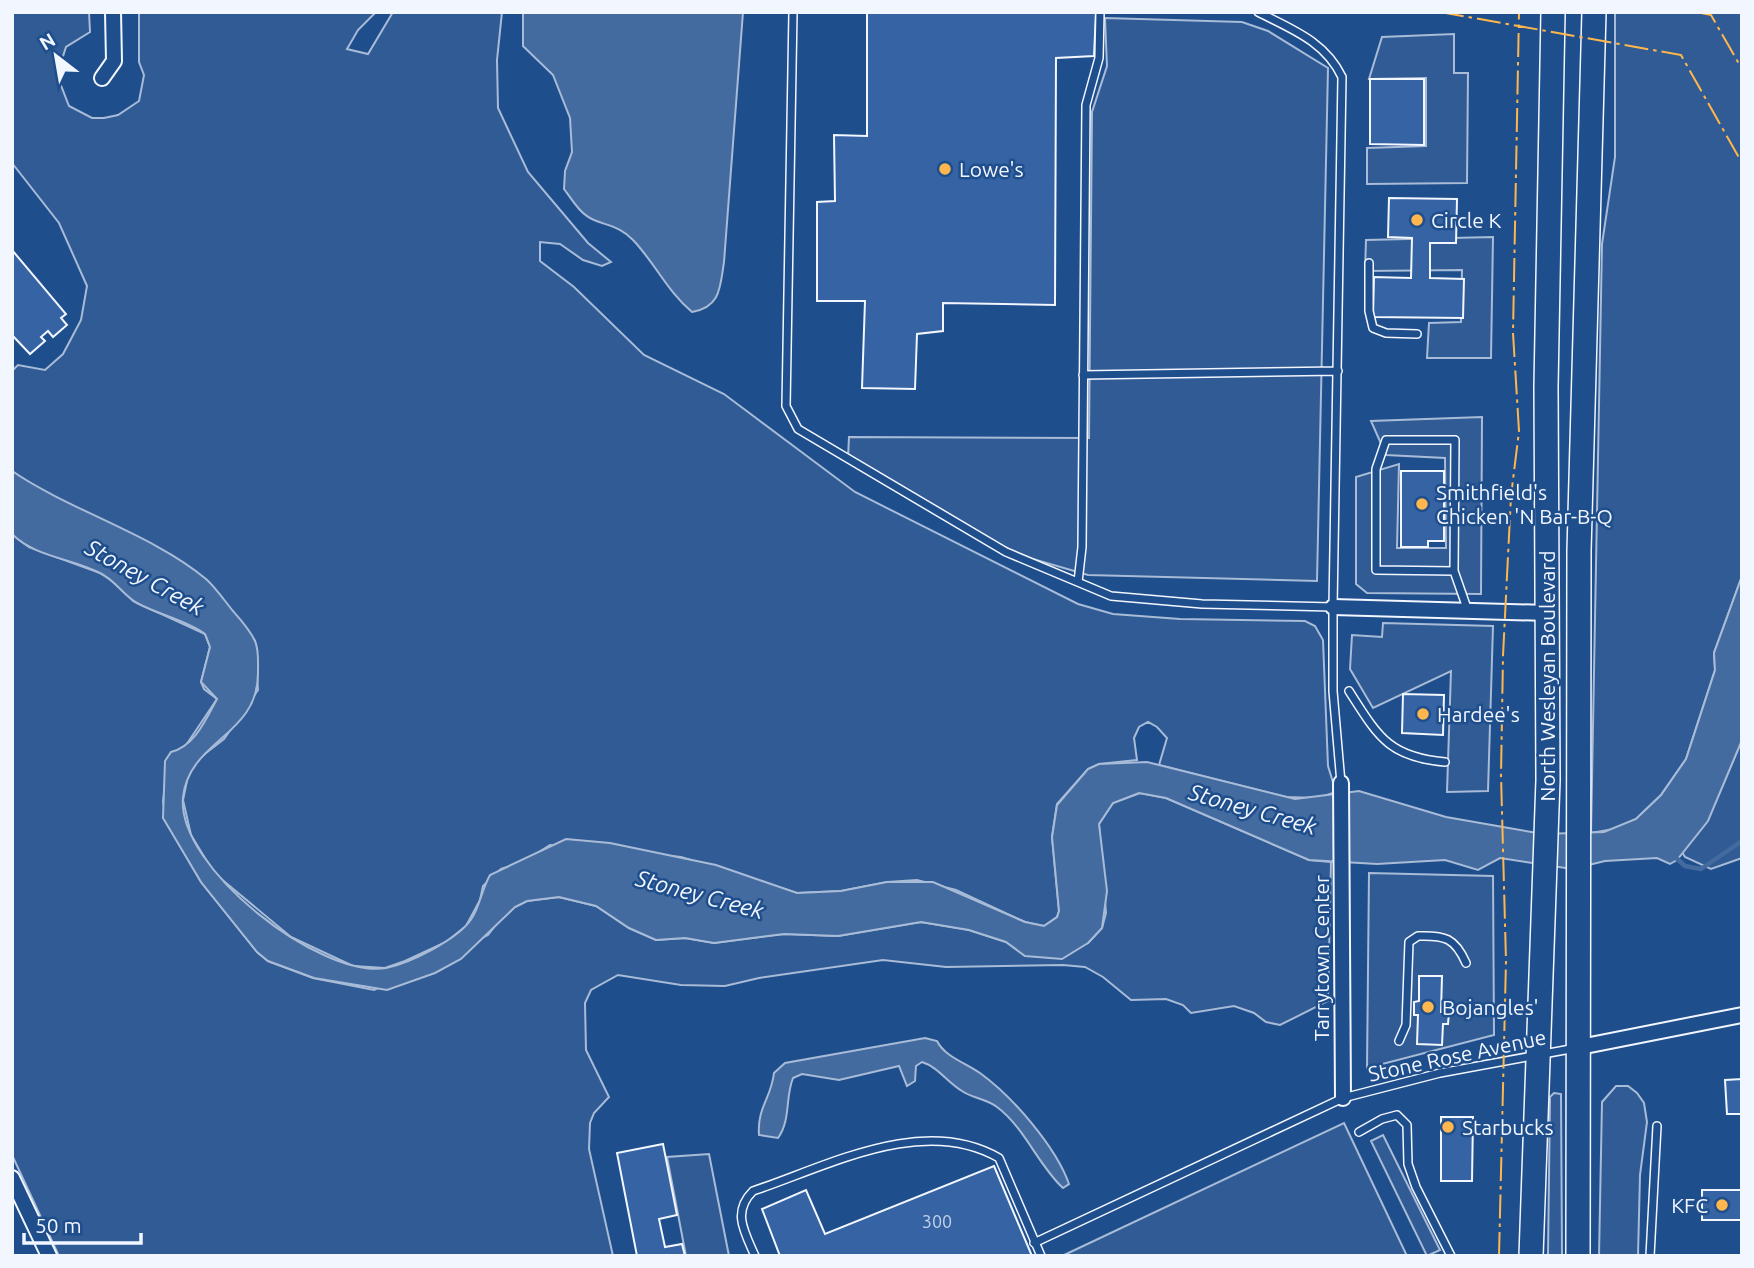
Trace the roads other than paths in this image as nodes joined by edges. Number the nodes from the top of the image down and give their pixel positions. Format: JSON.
{"nodes":[{"id":1,"x":113,"y":12,"type":"edge"},
{"id":2,"x":793,"y":12,"type":"edge"},
{"id":3,"x":1100,"y":12,"type":"edge"},
{"id":4,"x":1258,"y":12,"type":"edge"},
{"id":5,"x":1553,"y":12,"type":"edge"},
{"id":6,"x":1594,"y":12,"type":"edge"},
{"id":7,"x":102,"y":78,"type":"dead end"},
{"id":8,"x":1369,"y":263,"type":"dead end"},
{"id":9,"x":1417,"y":334,"type":"dead end"},
{"id":10,"x":1338,"y":371,"type":"junction"},
{"id":11,"x":1083,"y":374,"type":"junction"},
{"id":12,"x":1546,"y":387,"type":"junction"},
{"id":13,"x":1582,"y":387,"type":"junction"},
{"id":14,"x":1454,"y":571,"type":"junction"},
{"id":15,"x":1078,"y":582,"type":"junction"},
{"id":16,"x":1332,"y":607,"type":"junction"},
{"id":17,"x":1468,"y":611,"type":"junction"},
{"id":18,"x":1547,"y":613,"type":"junction"},
{"id":19,"x":1349,"y":691,"type":"dead end"},
{"id":20,"x":1445,"y":762,"type":"dead end"},
{"id":21,"x":1341,"y":783,"type":"joint"},
{"id":22,"x":1466,"y":963,"type":"dead end"},
{"id":23,"x":1742,"y":1016,"type":"edge"},
{"id":24,"x":1399,"y":1041,"type":"dead end"},
{"id":25,"x":1580,"y":1047,"type":"junction"},
{"id":26,"x":1535,"y":1057,"type":"junction"},
{"id":27,"x":1343,"y":1098,"type":"junction"},
{"id":28,"x":1657,"y":1126,"type":"dead end"},
{"id":29,"x":1359,"y":1132,"type":"dead end"},
{"id":30,"x":12,"y":1178,"type":"edge"},
{"id":31,"x":1034,"y":1243,"type":"junction"},
{"id":32,"x":49,"y":1256,"type":"edge"},
{"id":33,"x":755,"y":1256,"type":"edge"},
{"id":34,"x":1041,"y":1256,"type":"edge"},
{"id":35,"x":1451,"y":1256,"type":"edge"},
{"id":36,"x":1531,"y":1256,"type":"edge"},
{"id":37,"x":1578,"y":1256,"type":"edge"},
{"id":38,"x":1650,"y":1256,"type":"edge"}],
"edges":[{"from":1,"to":7,"type":"street"},
{"from":2,"to":15,"type":"lane"},
{"from":3,"to":11,"type":"lane"},
{"from":4,"to":10,"type":"lane","name":"Tarrytown Center"},
{"from":5,"to":12,"type":"highway","name":"North Wesleyan Boulevard"},
{"from":6,"to":13,"type":"highway","name":"North Wesleyan Boulevard"},
{"from":8,"to":9,"type":"lane"},
{"from":10,"to":11,"type":"lane"},
{"from":10,"to":16,"type":"lane","name":"Tarrytown Center"},
{"from":11,"to":15,"type":"lane"},
{"from":12,"to":13,"type":"highway"},
{"from":12,"to":18,"type":"highway","name":"North Wesleyan Boulevard"},
{"from":13,"to":25,"type":"highway","name":"North Wesleyan Boulevard"},
{"from":14,"to":14,"type":"lane"},
{"from":14,"to":17,"type":"lane"},
{"from":15,"to":16,"type":"lane"},
{"from":16,"to":17,"type":"street"},
{"from":16,"to":21,"type":"lane","name":"Tarrytown Center"},
{"from":17,"to":18,"type":"street"},
{"from":18,"to":26,"type":"highway","name":"North Wesleyan Boulevard"},
{"from":19,"to":20,"type":"lane"},
{"from":21,"to":27,"type":"street","name":"Tarrytown Center"},
{"from":22,"to":24,"type":"lane"},
{"from":23,"to":25,"type":"street"},
{"from":25,"to":26,"type":"lane","name":"Stone Rose Avenue"},
{"from":25,"to":37,"type":"highway","name":"North Wesleyan Boulevard"},
{"from":26,"to":27,"type":"lane","name":"Stone Rose Avenue"},
{"from":26,"to":36,"type":"highway","name":"North Wesleyan Boulevard"},
{"from":27,"to":31,"type":"lane"},
{"from":28,"to":38,"type":"lane"},
{"from":29,"to":35,"type":"lane"},
{"from":30,"to":32,"type":"street"},
{"from":31,"to":33,"type":"lane"},
{"from":31,"to":34,"type":"lane"}]}
